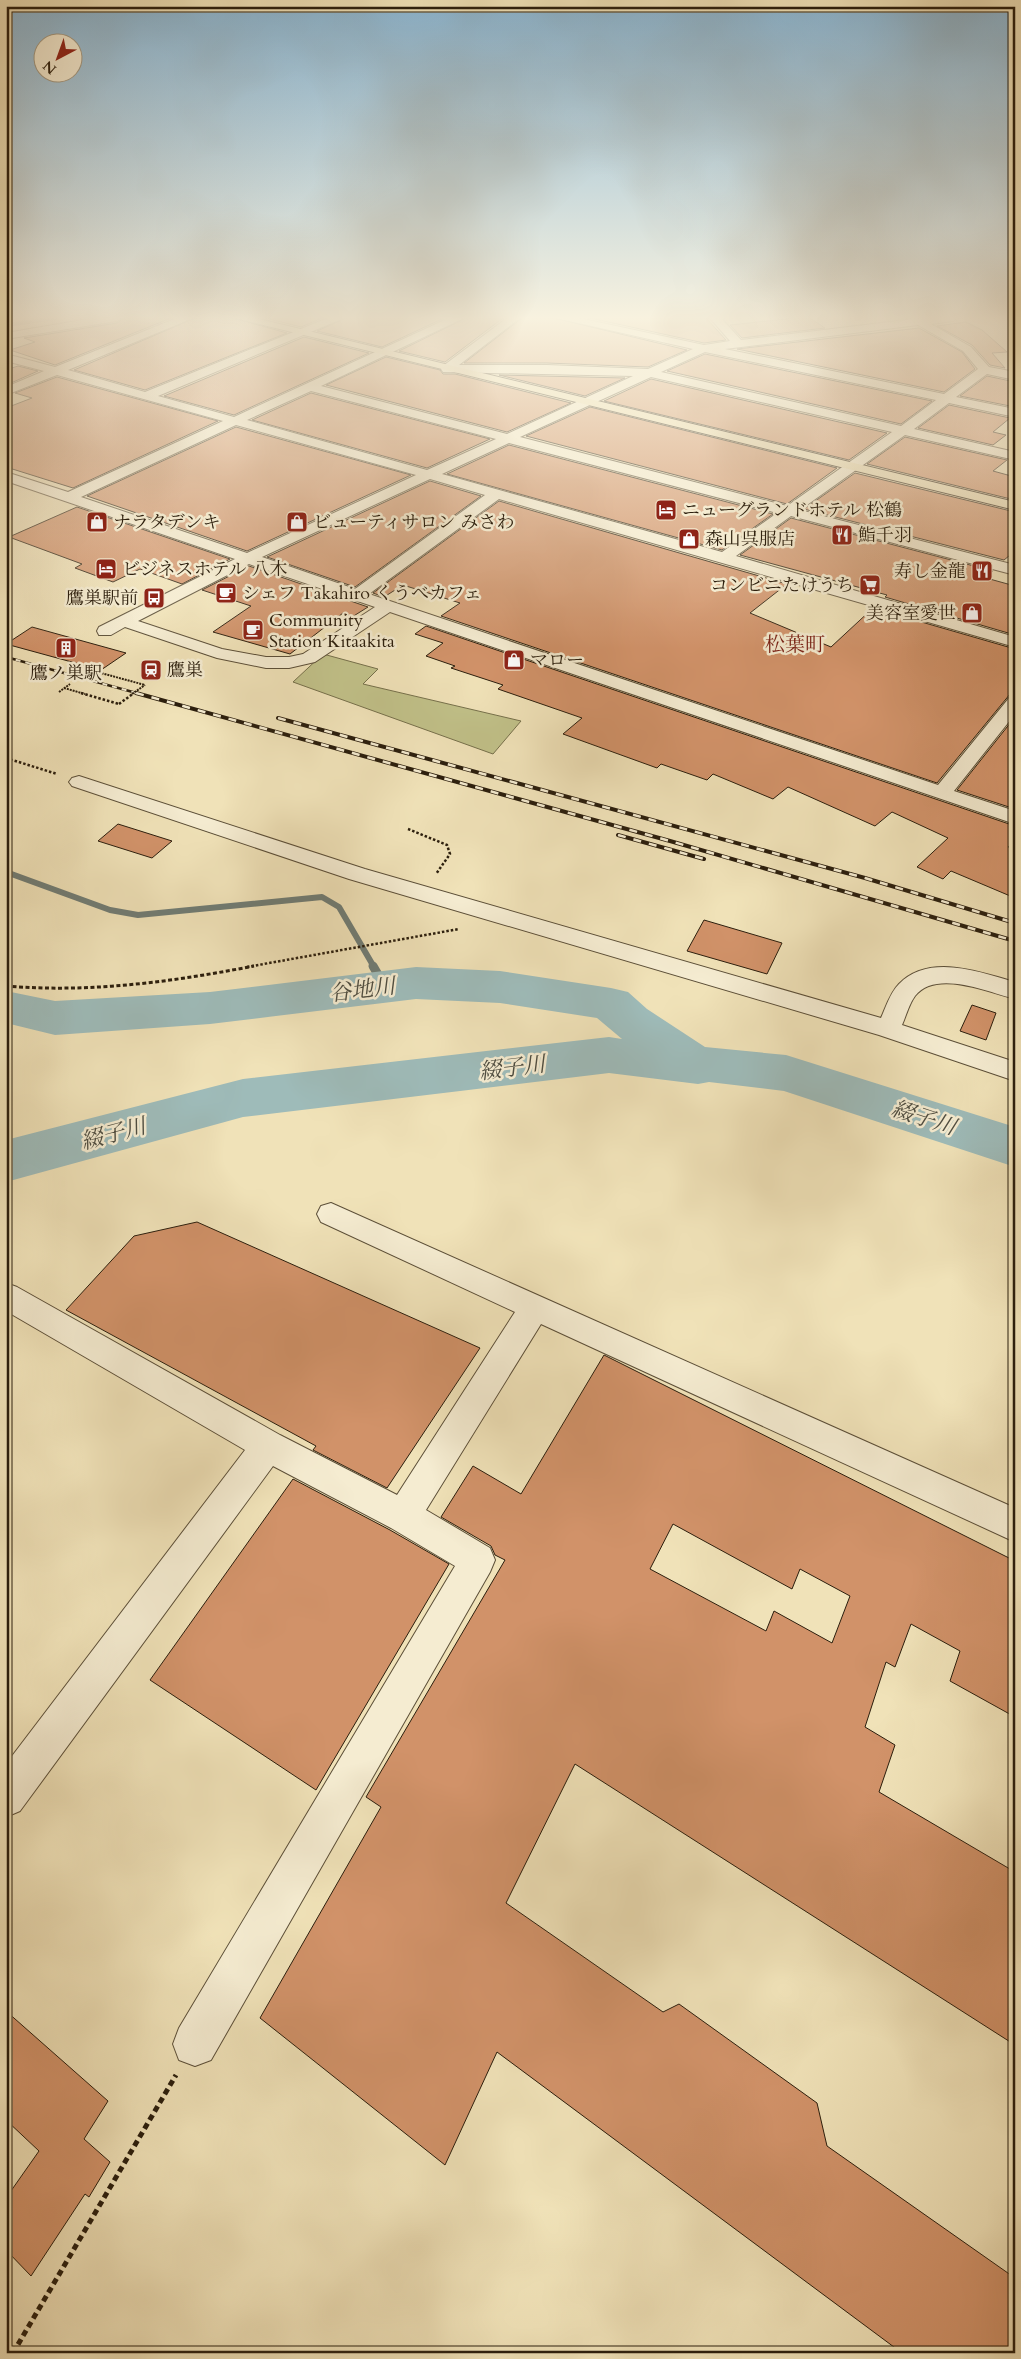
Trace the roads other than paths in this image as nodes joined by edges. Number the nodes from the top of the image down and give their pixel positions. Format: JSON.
{"nodes":[{"id":1,"x":220,"y":428,"type":"edge"},
{"id":2,"x":256,"y":428,"type":"edge"},
{"id":3,"x":474,"y":428,"type":"edge"},
{"id":4,"x":528,"y":428,"type":"edge"},
{"id":5,"x":692,"y":428,"type":"edge"},
{"id":6,"x":895,"y":428,"type":"edge"},
{"id":7,"x":907,"y":428,"type":"edge"},
{"id":8,"x":904,"y":430,"type":"junction"},
{"id":9,"x":509,"y":437,"type":"junction"},
{"id":10,"x":1015,"y":456,"type":"edge"},
{"id":11,"x":852,"y":467,"type":"junction"},
{"id":12,"x":432,"y":474,"type":"junction"},
{"id":13,"x":6,"y":476,"type":"edge"},
{"id":14,"x":497,"y":493,"type":"junction"},
{"id":15,"x":69,"y":498,"type":"junction"},
{"id":16,"x":1015,"y":506,"type":"edge"},
{"id":17,"x":791,"y":511,"type":"junction"},
{"id":18,"x":250,"y":557,"type":"junction"},
{"id":19,"x":724,"y":557,"type":"junction"},
{"id":20,"x":1015,"y":570,"type":"edge"},
{"id":21,"x":356,"y":596,"type":"junction"},
{"id":22,"x":387,"y":606,"type":"junction"},
{"id":23,"x":124,"y":621,"type":"junction"},
{"id":24,"x":105,"y":631,"type":"dead end"},
{"id":25,"x":1015,"y":642,"type":"edge"},
{"id":26,"x":1015,"y":702,"type":"edge"},
{"id":27,"x":79,"y":782,"type":"road end"},
{"id":28,"x":942,"y":793,"type":"junction"},
{"id":29,"x":1015,"y":818,"type":"edge"},
{"id":30,"x":1015,"y":991,"type":"edge"},
{"id":31,"x":888,"y":1029,"type":"junction"},
{"id":32,"x":1015,"y":1072,"type":"edge"},
{"id":33,"x":330,"y":1214,"type":"dead end"},
{"id":34,"x":6,"y":1296,"type":"edge"},
{"id":35,"x":535,"y":1307,"type":"junction"},
{"id":36,"x":268,"y":1446,"type":"junction"},
{"id":37,"x":403,"y":1516,"type":"junction"},
{"id":38,"x":1015,"y":1525,"type":"edge"},
{"id":39,"x":6,"y":1797,"type":"edge"},
{"id":40,"x":194,"y":2044,"type":"road end"}],
"edges":[{"from":1,"to":15,"type":"street"},
{"from":2,"to":12,"type":"street"},
{"from":3,"to":9,"type":"street"},
{"from":4,"to":9,"type":"street"},
{"from":5,"to":11,"type":"main road"},
{"from":6,"to":8,"type":"street"},
{"from":7,"to":8,"type":"street"},
{"from":8,"to":10,"type":"street"},
{"from":8,"to":11,"type":"street"},
{"from":9,"to":12,"type":"street"},
{"from":9,"to":17,"type":"street"},
{"from":11,"to":16,"type":"main road"},
{"from":11,"to":17,"type":"street"},
{"from":12,"to":14,"type":"street"},
{"from":12,"to":18,"type":"street"},
{"from":13,"to":15,"type":"street"},
{"from":14,"to":19,"type":"street"},
{"from":14,"to":21,"type":"street"},
{"from":15,"to":18,"type":"street"},
{"from":17,"to":19,"type":"street"},
{"from":17,"to":20,"type":"street"},
{"from":18,"to":21,"type":"street"},
{"from":18,"to":23,"type":"street"},
{"from":19,"to":25,"type":"street"},
{"from":21,"to":22,"type":"street"},
{"from":22,"to":23,"type":"street"},
{"from":22,"to":28,"type":"street"},
{"from":23,"to":24,"type":"street"},
{"from":26,"to":28,"type":"street"},
{"from":27,"to":31,"type":"street"},
{"from":28,"to":29,"type":"street"},
{"from":30,"to":31,"type":"street"},
{"from":31,"to":32,"type":"street"},
{"from":33,"to":35,"type":"street"},
{"from":34,"to":36,"type":"street"},
{"from":35,"to":37,"type":"street"},
{"from":35,"to":38,"type":"street"},
{"from":36,"to":37,"type":"street"},
{"from":36,"to":39,"type":"street"},
{"from":37,"to":40,"type":"street"}]}
